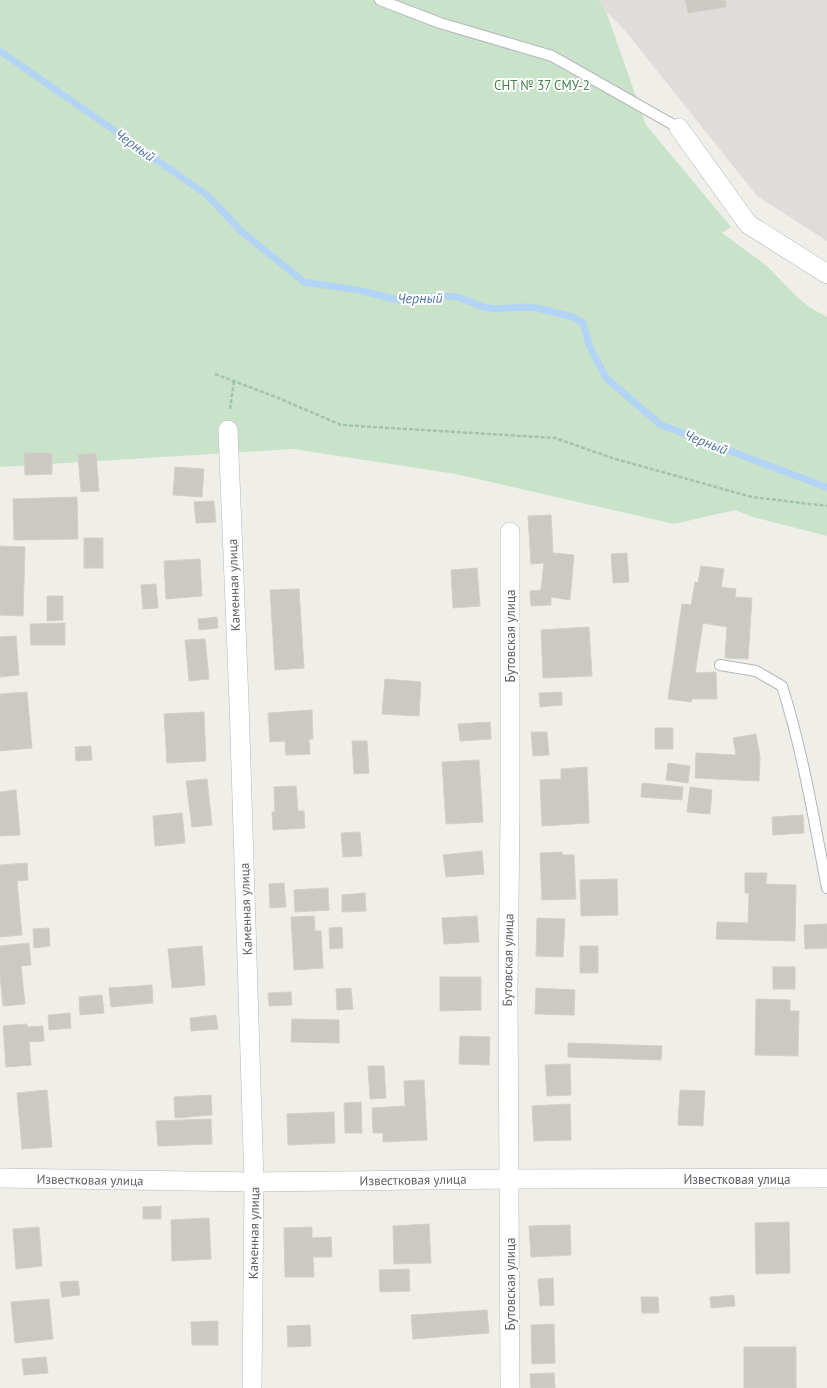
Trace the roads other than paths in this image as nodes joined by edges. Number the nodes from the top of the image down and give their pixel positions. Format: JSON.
{"nodes":[{"id":1,"x":380,"y":0,"type":"edge"},
{"id":2,"x":679,"y":128,"type":"joint"},
{"id":3,"x":827,"y":274,"type":"edge"},
{"id":4,"x":228,"y":430,"type":"road end"},
{"id":5,"x":510,"y":532,"type":"dead end"},
{"id":6,"x":720,"y":665,"type":"dead end"},
{"id":7,"x":827,"y":888,"type":"edge"},
{"id":8,"x":0,"y":1178,"type":"edge"},
{"id":9,"x":827,"y":1178,"type":"edge"},
{"id":10,"x":510,"y":1179,"type":"junction"},
{"id":11,"x":254,"y":1182,"type":"junction"},
{"id":12,"x":252,"y":1388,"type":"edge"},
{"id":13,"x":510,"y":1388,"type":"edge"}],
"edges":[{"from":1,"to":2,"type":"lane"},
{"from":2,"to":3,"type":"street"},
{"from":4,"to":11,"type":"street","name":"Каменная улица"},
{"from":5,"to":10,"type":"street","name":"Бутовская улица"},
{"from":6,"to":7,"type":"lane"},
{"from":8,"to":11,"type":"street","name":"Известковая улица"},
{"from":9,"to":10,"type":"street","name":"Известковая улица"},
{"from":10,"to":11,"type":"street","name":"Известковая улица"},
{"from":10,"to":13,"type":"street","name":"Бутовская улица"},
{"from":11,"to":12,"type":"street","name":"Каменная улица"}]}
